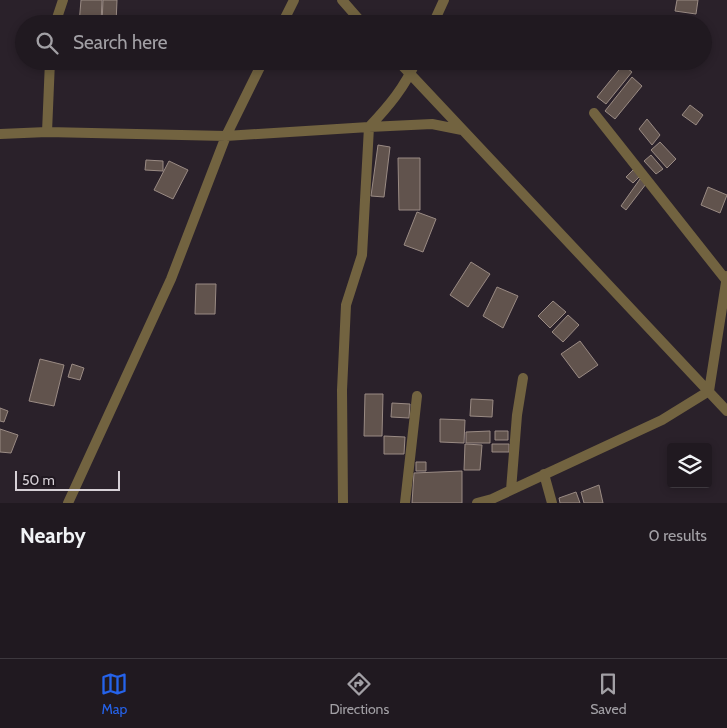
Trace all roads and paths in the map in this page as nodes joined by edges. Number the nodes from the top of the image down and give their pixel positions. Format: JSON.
{"nodes":[{"id":1,"x":63,"y":0,"type":"edge"},
{"id":2,"x":294,"y":0,"type":"edge"},
{"id":3,"x":342,"y":0,"type":"edge"},
{"id":4,"x":444,"y":0,"type":"edge"},
{"id":5,"x":57,"y":15,"type":"edge"},
{"id":6,"x":286,"y":15,"type":"edge"},
{"id":7,"x":356,"y":15,"type":"edge"},
{"id":8,"x":437,"y":15,"type":"edge"},
{"id":9,"x":50,"y":70,"type":"edge"},
{"id":10,"x":259,"y":70,"type":"edge"},
{"id":11,"x":406,"y":70,"type":"edge"},
{"id":12,"x":412,"y":70,"type":"edge"},
{"id":13,"x":410,"y":75,"type":"junction"},
{"id":14,"x":594,"y":113,"type":"dead end"},
{"id":15,"x":368,"y":127,"type":"junction"},
{"id":16,"x":462,"y":130,"type":"junction"},
{"id":17,"x":47,"y":132,"type":"junction"},
{"id":18,"x":0,"y":134,"type":"edge"},
{"id":19,"x":226,"y":136,"type":"junction"},
{"id":20,"x":727,"y":278,"type":"edge"},
{"id":21,"x":523,"y":378,"type":"dead end"},
{"id":22,"x":709,"y":391,"type":"junction"},
{"id":23,"x":417,"y":396,"type":"dead end"},
{"id":24,"x":727,"y":411,"type":"edge"},
{"id":25,"x":544,"y":474,"type":"junction"},
{"id":26,"x":511,"y":490,"type":"junction"},
{"id":27,"x":68,"y":503,"type":"edge"},
{"id":28,"x":344,"y":503,"type":"edge"},
{"id":29,"x":405,"y":503,"type":"edge"},
{"id":30,"x":477,"y":503,"type":"edge"},
{"id":31,"x":552,"y":503,"type":"edge"}],
"edges":[{"from":1,"to":5,"type":"street"},
{"from":2,"to":6,"type":"street"},
{"from":3,"to":7,"type":"street"},
{"from":4,"to":8,"type":"street"},
{"from":9,"to":17,"type":"street"},
{"from":10,"to":19,"type":"street"},
{"from":11,"to":13,"type":"street"},
{"from":12,"to":13,"type":"street"},
{"from":13,"to":15,"type":"street"},
{"from":13,"to":16,"type":"street"},
{"from":14,"to":20,"type":"street"},
{"from":15,"to":16,"type":"street"},
{"from":15,"to":19,"type":"street"},
{"from":15,"to":28,"type":"street"},
{"from":16,"to":22,"type":"street"},
{"from":17,"to":18,"type":"street"},
{"from":17,"to":19,"type":"street"},
{"from":19,"to":27,"type":"street"},
{"from":20,"to":22,"type":"street"},
{"from":21,"to":26,"type":"street"},
{"from":22,"to":24,"type":"street"},
{"from":22,"to":25,"type":"street"},
{"from":23,"to":29,"type":"street"},
{"from":25,"to":26,"type":"street"},
{"from":25,"to":31,"type":"street"},
{"from":26,"to":30,"type":"street"}]}
